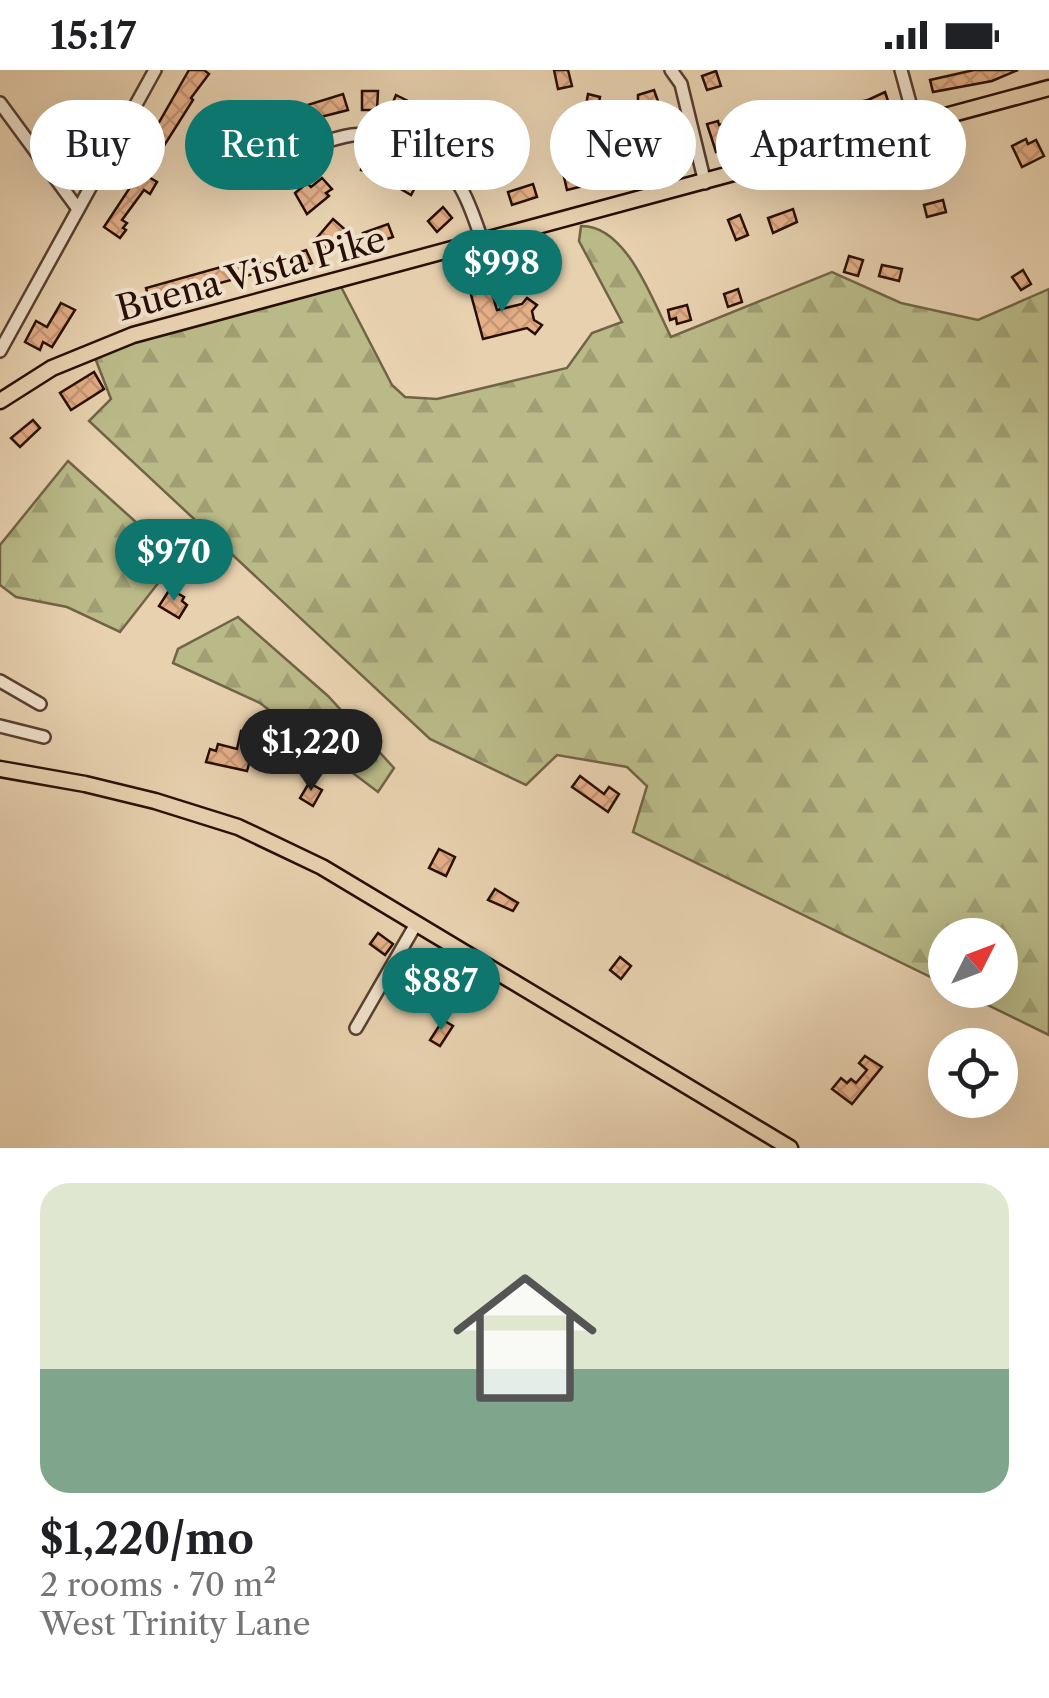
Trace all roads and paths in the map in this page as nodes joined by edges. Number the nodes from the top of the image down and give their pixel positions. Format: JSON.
{"nodes":[{"id":1,"x":155,"y":70,"type":"edge"},
{"id":2,"x":670,"y":70,"type":"edge"},
{"id":3,"x":901,"y":70,"type":"edge"},
{"id":4,"x":1049,"y":88,"type":"edge"},
{"id":5,"x":909,"y":100,"type":"edge"},
{"id":6,"x":0,"y":102,"type":"edge"},
{"id":7,"x":966,"y":112,"type":"edge"},
{"id":8,"x":334,"y":140,"type":"edge"},
{"id":9,"x":716,"y":180,"type":"edge"},
{"id":10,"x":705,"y":183,"type":"junction"},
{"id":11,"x":78,"y":209,"type":"junction"},
{"id":12,"x":483,"y":242,"type":"junction"},
{"id":13,"x":0,"y":351,"type":"edge"},
{"id":14,"x":0,"y":401,"type":"edge"},
{"id":15,"x":0,"y":681,"type":"edge"},
{"id":16,"x":40,"y":704,"type":"dead end"},
{"id":17,"x":0,"y":726,"type":"edge"},
{"id":18,"x":44,"y":737,"type":"dead end"},
{"id":19,"x":0,"y":770,"type":"edge"},
{"id":20,"x":416,"y":924,"type":"junction"},
{"id":21,"x":356,"y":1028,"type":"dead end"},
{"id":22,"x":790,"y":1148,"type":"edge"}],
"edges":[{"from":1,"to":11,"type":"street"},
{"from":2,"to":10,"type":"street"},
{"from":3,"to":5,"type":"street"},
{"from":4,"to":7,"type":"main road","name":"Buena Vista Pike"},
{"from":6,"to":11,"type":"street"},
{"from":8,"to":12,"type":"street"},
{"from":9,"to":10,"type":"main road","name":"Buena Vista Pike"},
{"from":10,"to":12,"type":"main road","name":"Buena Vista Pike"},
{"from":11,"to":13,"type":"street"},
{"from":12,"to":14,"type":"main road","name":"Buena Vista Pike"},
{"from":15,"to":16,"type":"street"},
{"from":17,"to":18,"type":"street"},
{"from":19,"to":20,"type":"main road"},
{"from":20,"to":21,"type":"street"},
{"from":20,"to":22,"type":"main road"}]}
